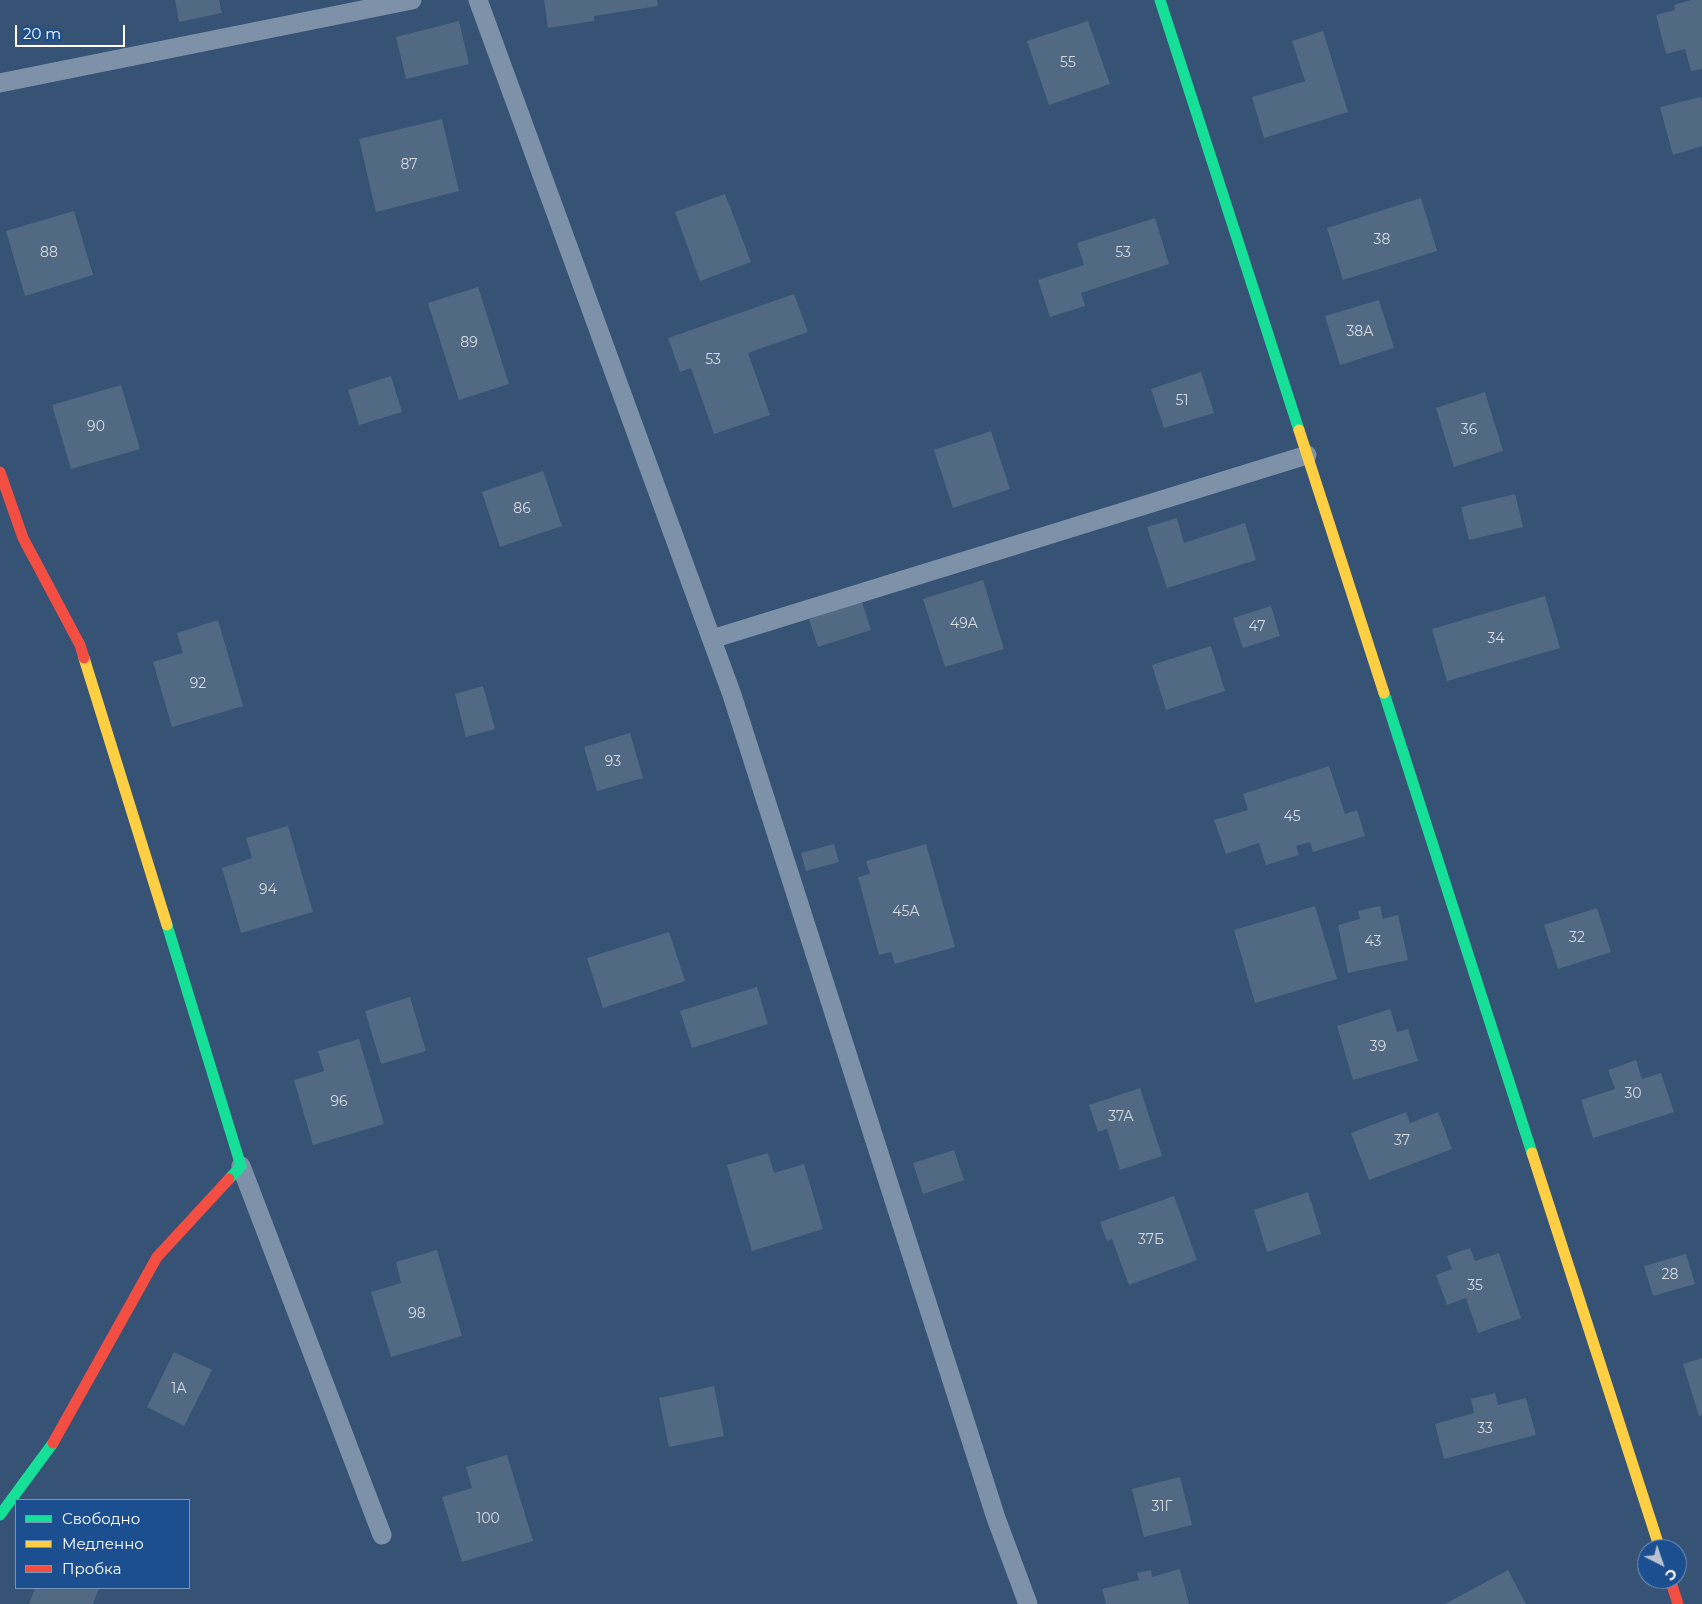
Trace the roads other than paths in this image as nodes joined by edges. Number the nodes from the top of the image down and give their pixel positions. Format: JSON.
{"nodes":[{"id":1,"x":412,"y":0,"type":"edge"},
{"id":2,"x":478,"y":0,"type":"edge"},
{"id":3,"x":1160,"y":0,"type":"edge"},
{"id":4,"x":0,"y":83,"type":"edge"},
{"id":5,"x":1307,"y":455,"type":"junction"},
{"id":6,"x":0,"y":472,"type":"edge"},
{"id":7,"x":712,"y":639,"type":"junction"},
{"id":8,"x":241,"y":1166,"type":"junction"},
{"id":9,"x":0,"y":1515,"type":"edge"},
{"id":10,"x":382,"y":1535,"type":"dead end"},
{"id":11,"x":1657,"y":1539,"type":"edge"},
{"id":12,"x":1673,"y":1589,"type":"edge"},
{"id":13,"x":1028,"y":1604,"type":"edge"},
{"id":14,"x":1678,"y":1604,"type":"edge"}],
"edges":[{"from":1,"to":4,"type":"lane"},
{"from":2,"to":7,"type":"lane"},
{"from":3,"to":5,"type":"street"},
{"from":5,"to":7,"type":"lane"},
{"from":5,"to":11,"type":"street"},
{"from":6,"to":8,"type":"street"},
{"from":7,"to":13,"type":"lane"},
{"from":8,"to":9,"type":"street"},
{"from":8,"to":10,"type":"lane"},
{"from":12,"to":14,"type":"street"}]}
